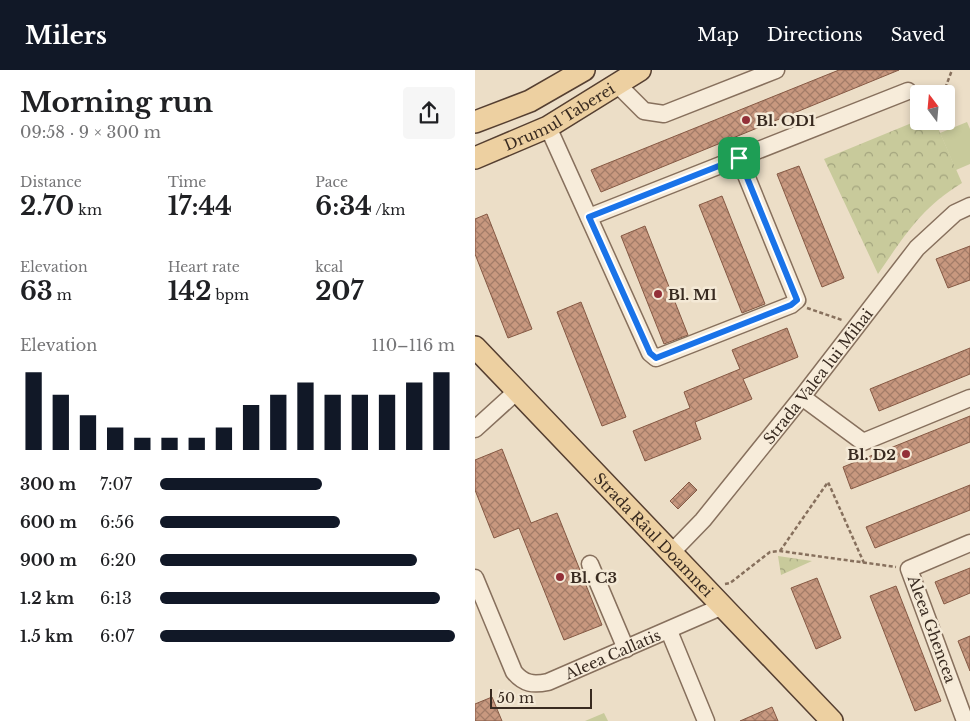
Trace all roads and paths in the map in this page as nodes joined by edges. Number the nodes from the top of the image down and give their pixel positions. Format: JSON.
{"nodes":[{"id":1,"x":584,"y":70,"type":"edge"},
{"id":2,"x":640,"y":70,"type":"edge"},
{"id":3,"x":776,"y":70,"type":"edge"},
{"id":4,"x":952,"y":70,"type":"edge"},
{"id":5,"x":619,"y":85,"type":"junction"},
{"id":6,"x":946,"y":85,"type":"edge"},
{"id":7,"x":908,"y":91,"type":"dead end"},
{"id":8,"x":475,"y":122,"type":"edge"},
{"id":9,"x":548,"y":127,"type":"junction"},
{"id":10,"x":475,"y":158,"type":"edge"},
{"id":11,"x":739,"y":158,"type":"junction"},
{"id":12,"x":970,"y":206,"type":"edge"},
{"id":13,"x":589,"y":217,"type":"junction"},
{"id":14,"x":794,"y":303,"type":"junction"},
{"id":15,"x":857,"y":325,"type":"junction"},
{"id":16,"x":475,"y":347,"type":"edge"},
{"id":17,"x":517,"y":391,"type":"junction"},
{"id":18,"x":802,"y":397,"type":"junction"},
{"id":19,"x":970,"y":398,"type":"edge"},
{"id":20,"x":475,"y":429,"type":"edge"},
{"id":21,"x":970,"y":544,"type":"edge"},
{"id":22,"x":780,"y":550,"type":"junction"},
{"id":23,"x":671,"y":553,"type":"junction"},
{"id":24,"x":864,"y":563,"type":"junction"},
{"id":25,"x":591,"y":564,"type":"dead end"},
{"id":26,"x":909,"y":569,"type":"junction"},
{"id":27,"x":475,"y":578,"type":"edge"},
{"id":28,"x":705,"y":587,"type":"junction"},
{"id":29,"x":723,"y":606,"type":"junction"},
{"id":30,"x":669,"y":631,"type":"junction"},
{"id":31,"x":626,"y":648,"type":"junction"},
{"id":32,"x":706,"y":721,"type":"edge"},
{"id":33,"x":832,"y":721,"type":"edge"},
{"id":34,"x":965,"y":721,"type":"edge"}],
"edges":[{"from":1,"to":8,"type":"main road","name":"Drumul Taberei"},
{"from":2,"to":5,"type":"main road","name":"Drumul Taberei"},
{"from":3,"to":5,"type":"street"},
{"from":4,"to":6,"type":"path"},
{"from":5,"to":9,"type":"main road","name":"Drumul Taberei"},
{"from":7,"to":11,"type":"street"},
{"from":9,"to":10,"type":"main road","name":"Drumul Taberei"},
{"from":9,"to":13,"type":"street"},
{"from":11,"to":13,"type":"street"},
{"from":11,"to":14,"type":"street"},
{"from":12,"to":15,"type":"street","name":"Strada Valea lui Mihai"},
{"from":13,"to":14,"type":"street"},
{"from":14,"to":15,"type":"path"},
{"from":15,"to":18,"type":"street","name":"Strada Valea lui Mihai"},
{"from":16,"to":17,"type":"main road","name":"Strada Râul Doamnei"},
{"from":17,"to":20,"type":"street"},
{"from":17,"to":23,"type":"main road","name":"Strada Râul Doamnei"},
{"from":18,"to":19,"type":"street"},
{"from":18,"to":23,"type":"street","name":"Strada Valea lui Mihai"},
{"from":21,"to":26,"type":"street","name":"Aleea Ghencea"},
{"from":22,"to":24,"type":"path"},
{"from":22,"to":24,"type":"path"},
{"from":22,"to":28,"type":"path"},
{"from":23,"to":28,"type":"main road","name":"Strada Râul Doamnei"},
{"from":24,"to":26,"type":"path"},
{"from":25,"to":31,"type":"street"},
{"from":26,"to":34,"type":"street","name":"Aleea Ghencea"},
{"from":27,"to":31,"type":"street","name":"Aleea Callatis"},
{"from":28,"to":29,"type":"main road","name":"Strada Râul Doamnei"},
{"from":29,"to":30,"type":"street","name":"Aleea Callatis"},
{"from":29,"to":33,"type":"main road","name":"Strada Râul Doamnei"},
{"from":30,"to":31,"type":"street","name":"Aleea Callatis"},
{"from":30,"to":32,"type":"street"}]}
